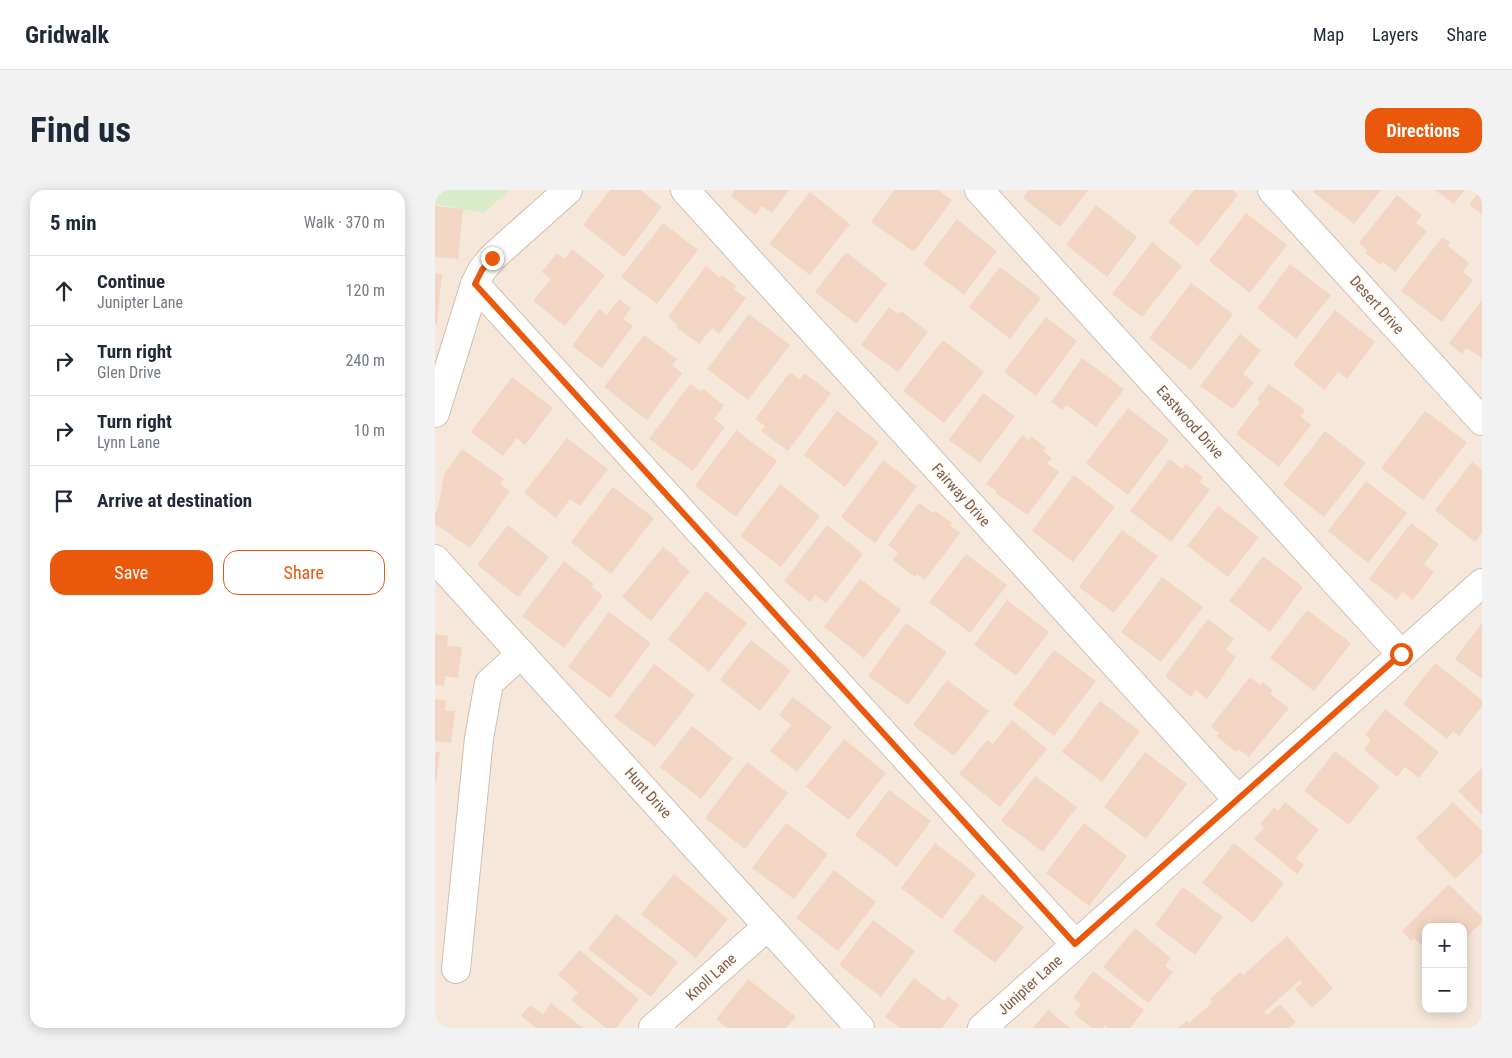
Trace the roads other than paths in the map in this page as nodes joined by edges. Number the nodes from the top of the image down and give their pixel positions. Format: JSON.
{"nodes":[{"id":1,"x":567,"y":190,"type":"edge"},
{"id":2,"x":685,"y":190,"type":"edge"},
{"id":3,"x":979,"y":190,"type":"edge"},
{"id":4,"x":1273,"y":190,"type":"edge"},
{"id":5,"x":475,"y":284,"type":"junction"},
{"id":6,"x":435,"y":413,"type":"edge"},
{"id":7,"x":1482,"y":421,"type":"edge"},
{"id":8,"x":435,"y":559,"type":"edge"},
{"id":9,"x":1482,"y":583,"type":"edge"},
{"id":10,"x":521,"y":654,"type":"junction"},
{"id":11,"x":1401,"y":654,"type":"junction"},
{"id":12,"x":1238,"y":800,"type":"junction"},
{"id":13,"x":768,"y":926,"type":"junction"},
{"id":14,"x":1075,"y":944,"type":"junction"},
{"id":15,"x":456,"y":969,"type":"dead end"},
{"id":16,"x":653,"y":1028,"type":"edge"},
{"id":17,"x":860,"y":1028,"type":"edge"},
{"id":18,"x":982,"y":1028,"type":"edge"}],
"edges":[{"from":1,"to":5,"type":"lane"},
{"from":2,"to":12,"type":"lane","name":"Fairway Drive"},
{"from":3,"to":11,"type":"lane","name":"Eastwood Drive"},
{"from":4,"to":7,"type":"lane","name":"Desert Drive"},
{"from":5,"to":6,"type":"lane"},
{"from":5,"to":14,"type":"lane"},
{"from":8,"to":10,"type":"lane","name":"Hunt Drive"},
{"from":9,"to":11,"type":"lane","name":"Junipter Lane"},
{"from":10,"to":13,"type":"lane","name":"Hunt Drive"},
{"from":10,"to":15,"type":"lane"},
{"from":11,"to":12,"type":"lane","name":"Junipter Lane"},
{"from":12,"to":14,"type":"lane","name":"Junipter Lane"},
{"from":13,"to":16,"type":"lane","name":"Knoll Lane"},
{"from":13,"to":17,"type":"lane","name":"Hunt Drive"},
{"from":14,"to":18,"type":"lane","name":"Junipter Lane"}]}
